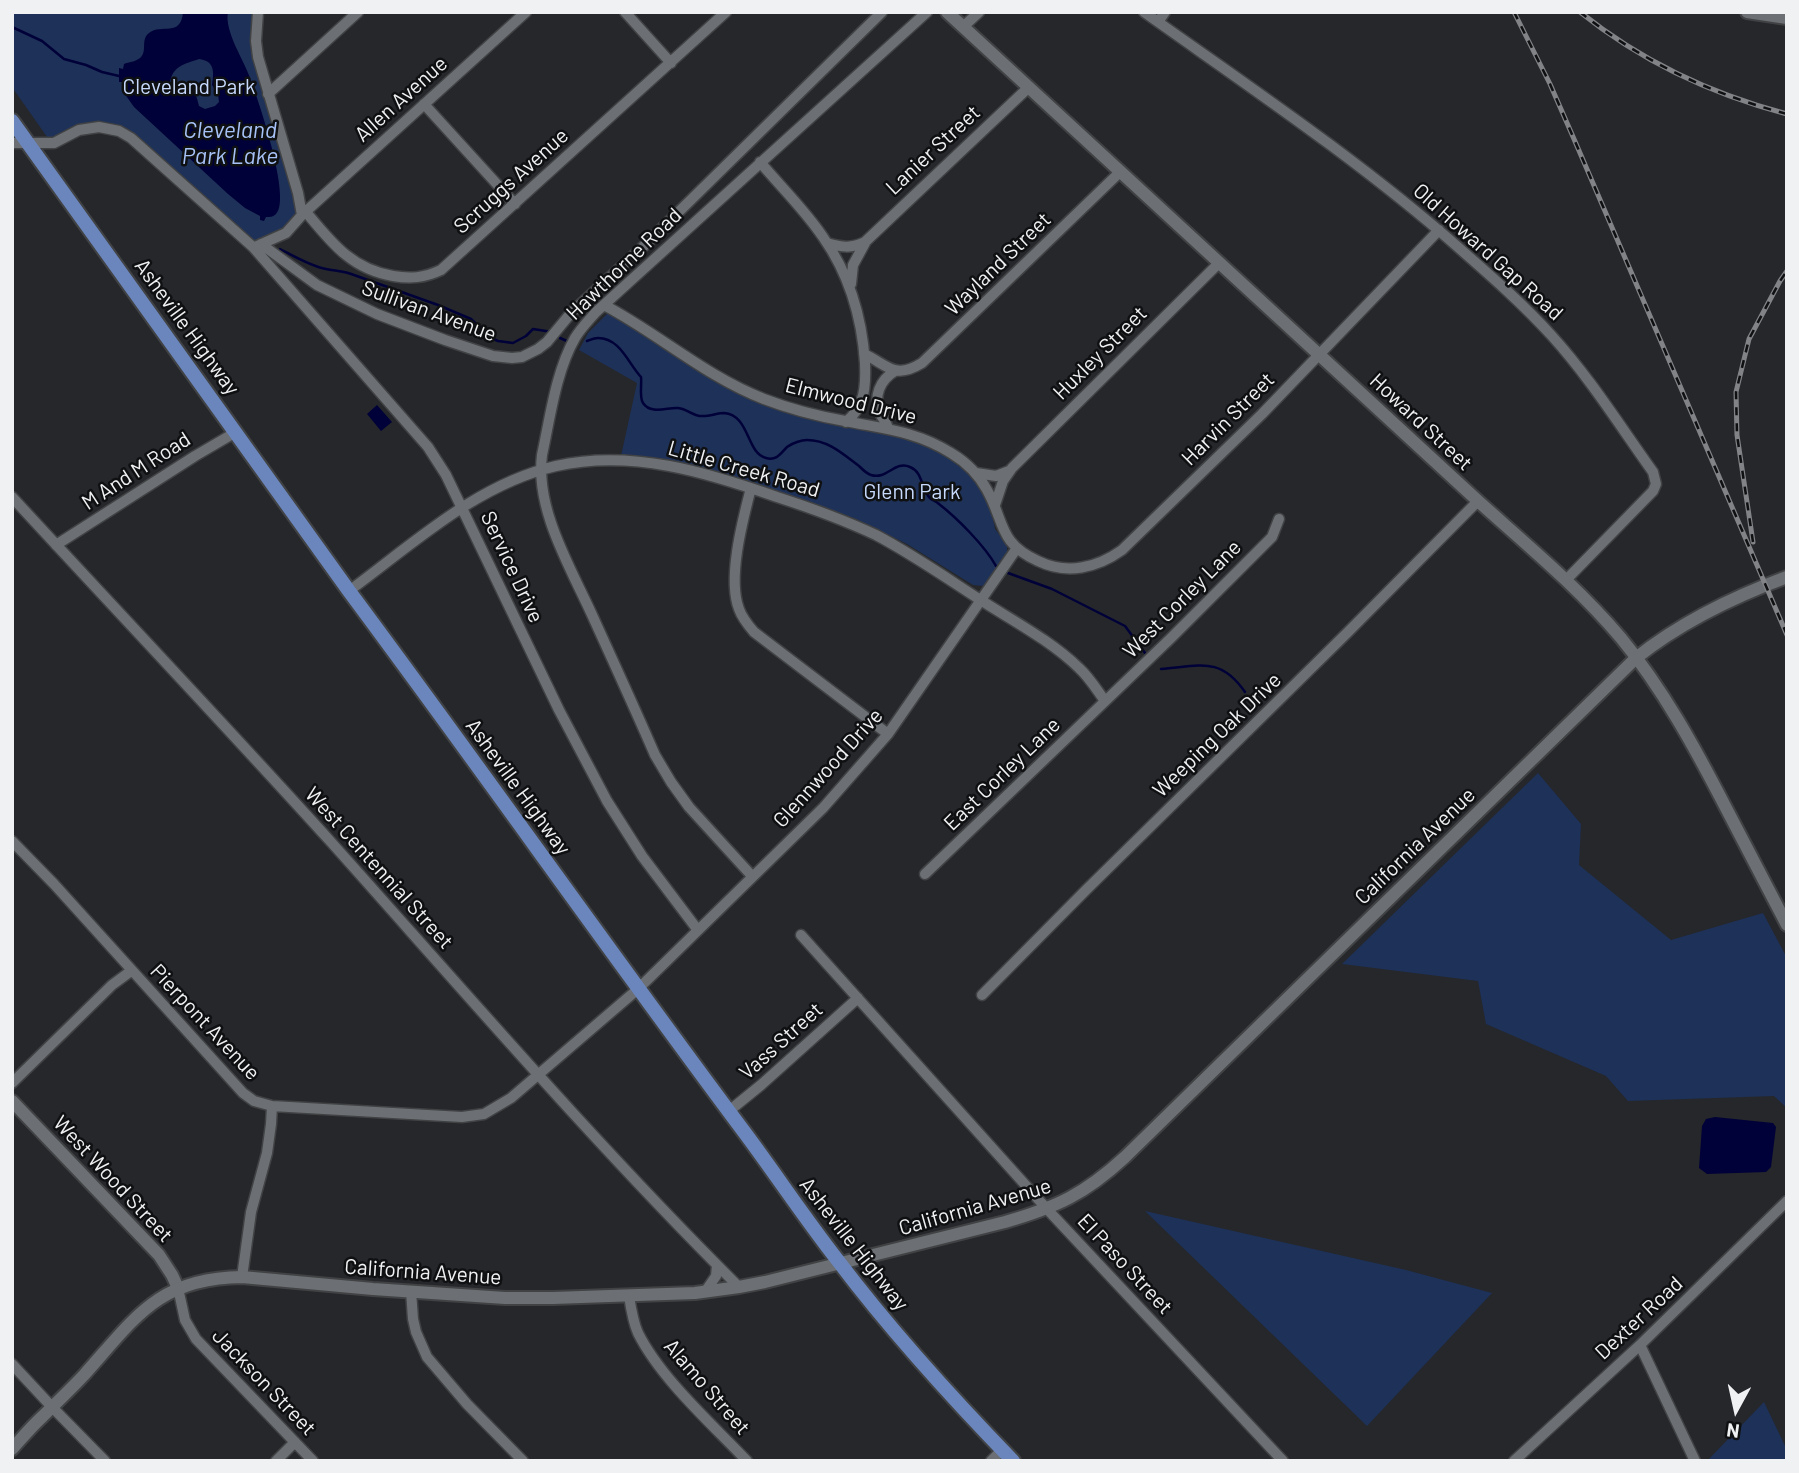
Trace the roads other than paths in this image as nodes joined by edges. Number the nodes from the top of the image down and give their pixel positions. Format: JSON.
{"nodes":[{"id":1,"x":258,"y":12,"type":"edge"},
{"id":2,"x":358,"y":12,"type":"edge"},
{"id":3,"x":526,"y":12,"type":"edge"},
{"id":4,"x":625,"y":12,"type":"edge"},
{"id":5,"x":726,"y":12,"type":"edge"},
{"id":6,"x":882,"y":12,"type":"edge"},
{"id":7,"x":927,"y":12,"type":"edge"},
{"id":8,"x":947,"y":12,"type":"edge"},
{"id":9,"x":979,"y":12,"type":"edge"},
{"id":10,"x":1144,"y":12,"type":"edge"},
{"id":11,"x":1165,"y":12,"type":"edge"},
{"id":12,"x":1747,"y":12,"type":"edge"},
{"id":13,"x":1787,"y":18,"type":"edge"},
{"id":14,"x":1158,"y":22,"type":"junction"},
{"id":15,"x":963,"y":27,"type":"junction"},
{"id":16,"x":671,"y":63,"type":"junction"},
{"id":17,"x":1029,"y":88,"type":"junction"},
{"id":18,"x":268,"y":94,"type":"junction"},
{"id":19,"x":424,"y":104,"type":"junction"},
{"id":20,"x":12,"y":121,"type":"edge"},
{"id":21,"x":12,"y":143,"type":"edge"},
{"id":22,"x":28,"y":143,"type":"junction"},
{"id":23,"x":760,"y":162,"type":"junction"},
{"id":24,"x":1120,"y":172,"type":"junction"},
{"id":25,"x":515,"y":204,"type":"junction"},
{"id":26,"x":304,"y":213,"type":"junction"},
{"id":27,"x":1439,"y":230,"type":"junction"},
{"id":28,"x":865,"y":242,"type":"junction"},
{"id":29,"x":827,"y":243,"type":"junction"},
{"id":30,"x":257,"y":246,"type":"junction"},
{"id":31,"x":1219,"y":263,"type":"junction"},
{"id":32,"x":850,"y":289,"type":"junction"},
{"id":33,"x":604,"y":305,"type":"junction"},
{"id":34,"x":864,"y":354,"type":"junction"},
{"id":35,"x":1319,"y":355,"type":"junction"},
{"id":36,"x":895,"y":372,"type":"junction"},
{"id":37,"x":846,"y":422,"type":"junction"},
{"id":38,"x":888,"y":429,"type":"junction"},
{"id":39,"x":236,"y":432,"type":"junction"},
{"id":40,"x":540,"y":470,"type":"junction"},
{"id":41,"x":1009,"y":471,"type":"junction"},
{"id":42,"x":975,"y":473,"type":"junction"},
{"id":43,"x":751,"y":488,"type":"junction"},
{"id":44,"x":12,"y":497,"type":"edge"},
{"id":45,"x":1478,"y":501,"type":"junction"},
{"id":46,"x":995,"y":505,"type":"junction"},
{"id":47,"x":462,"y":507,"type":"junction"},
{"id":48,"x":1279,"y":519,"type":"dead end"},
{"id":49,"x":56,"y":545,"type":"junction"},
{"id":50,"x":1017,"y":548,"type":"junction"},
{"id":51,"x":1787,"y":577,"type":"edge"},
{"id":52,"x":1567,"y":579,"type":"junction"},
{"id":53,"x":349,"y":591,"type":"junction"},
{"id":54,"x":981,"y":600,"type":"junction"},
{"id":55,"x":1636,"y":658,"type":"junction"},
{"id":56,"x":1105,"y":701,"type":"junction"},
{"id":57,"x":888,"y":734,"type":"junction"},
{"id":58,"x":12,"y":841,"type":"edge"},
{"id":59,"x":925,"y":874,"type":"dead end"},
{"id":60,"x":752,"y":876,"type":"junction"},
{"id":61,"x":1787,"y":925,"type":"edge"},
{"id":62,"x":697,"y":929,"type":"junction"},
{"id":63,"x":802,"y":935,"type":"dead end"},
{"id":64,"x":131,"y":971,"type":"junction"},
{"id":65,"x":638,"y":989,"type":"junction"},
{"id":66,"x":982,"y":995,"type":"dead end"},
{"id":67,"x":858,"y":998,"type":"junction"},
{"id":68,"x":537,"y":1074,"type":"junction"},
{"id":69,"x":12,"y":1083,"type":"edge"},
{"id":70,"x":12,"y":1101,"type":"edge"},
{"id":71,"x":272,"y":1106,"type":"junction"},
{"id":72,"x":729,"y":1111,"type":"junction"},
{"id":73,"x":1787,"y":1201,"type":"edge"},
{"id":74,"x":1047,"y":1209,"type":"junction"},
{"id":75,"x":839,"y":1263,"type":"junction"},
{"id":76,"x":717,"y":1265,"type":"junction"},
{"id":77,"x":242,"y":1277,"type":"junction"},
{"id":78,"x":739,"y":1287,"type":"junction"},
{"id":79,"x":178,"y":1288,"type":"junction"},
{"id":80,"x":411,"y":1292,"type":"junction"},
{"id":81,"x":705,"y":1292,"type":"junction"},
{"id":82,"x":629,"y":1296,"type":"junction"},
{"id":83,"x":1640,"y":1345,"type":"junction"},
{"id":84,"x":12,"y":1364,"type":"edge"},
{"id":85,"x":52,"y":1407,"type":"junction"},
{"id":86,"x":295,"y":1442,"type":"junction"},
{"id":87,"x":12,"y":1449,"type":"edge"},
{"id":88,"x":1008,"y":1455,"type":"edge"},
{"id":89,"x":105,"y":1461,"type":"edge"},
{"id":90,"x":276,"y":1461,"type":"edge"},
{"id":91,"x":313,"y":1461,"type":"edge"},
{"id":92,"x":523,"y":1461,"type":"edge"},
{"id":93,"x":747,"y":1461,"type":"edge"},
{"id":94,"x":990,"y":1461,"type":"edge"},
{"id":95,"x":1283,"y":1461,"type":"edge"},
{"id":96,"x":1514,"y":1461,"type":"edge"},
{"id":97,"x":1695,"y":1461,"type":"edge"}],
"edges":[{"from":1,"to":18,"type":"street"},
{"from":2,"to":18,"type":"street"},
{"from":3,"to":19,"type":"street","name":"Allen Avenue"},
{"from":4,"to":16,"type":"street"},
{"from":5,"to":16,"type":"street","name":"Scruggs Avenue"},
{"from":6,"to":30,"type":"street","name":"Sullivan Avenue"},
{"from":7,"to":23,"type":"street","name":"Hawthorne Road"},
{"from":8,"to":15,"type":"main road","name":"Howard Street"},
{"from":9,"to":15,"type":"street"},
{"from":10,"to":14,"type":"street","name":"Old Howard Gap Road"},
{"from":11,"to":14,"type":"street"},
{"from":12,"to":13,"type":"main road"},
{"from":14,"to":27,"type":"street","name":"Old Howard Gap Road"},
{"from":15,"to":17,"type":"main road","name":"Howard Street"},
{"from":16,"to":25,"type":"street","name":"Scruggs Avenue"},
{"from":17,"to":24,"type":"main road","name":"Howard Street"},
{"from":17,"to":28,"type":"street","name":"Lanier Street"},
{"from":18,"to":26,"type":"street"},
{"from":19,"to":25,"type":"street"},
{"from":19,"to":26,"type":"street","name":"Allen Avenue"},
{"from":20,"to":22,"type":"main road","name":"Asheville Highway"},
{"from":21,"to":22,"type":"street"},
{"from":22,"to":30,"type":"street"},
{"from":22,"to":39,"type":"main road","name":"Asheville Highway"},
{"from":23,"to":29,"type":"street"},
{"from":23,"to":33,"type":"street","name":"Hawthorne Road"},
{"from":24,"to":31,"type":"main road","name":"Howard Street"},
{"from":24,"to":36,"type":"street","name":"Wayland Street"},
{"from":25,"to":26,"type":"street","name":"Scruggs Avenue"},
{"from":26,"to":30,"type":"street","name":"Allen Avenue"},
{"from":27,"to":35,"type":"street","name":"Harvin Street"},
{"from":27,"to":52,"type":"street","name":"Old Howard Gap Road"},
{"from":28,"to":29,"type":"street"},
{"from":28,"to":32,"type":"street","name":"Lanier Street"},
{"from":29,"to":32,"type":"street"},
{"from":30,"to":47,"type":"street","name":"Service Drive"},
{"from":31,"to":35,"type":"main road","name":"Howard Street"},
{"from":31,"to":41,"type":"street","name":"Huxley Street"},
{"from":32,"to":34,"type":"street"},
{"from":33,"to":37,"type":"street","name":"Elmwood Drive"},
{"from":33,"to":40,"type":"street","name":"Hawthorne Road"},
{"from":34,"to":36,"type":"street"},
{"from":34,"to":37,"type":"street"},
{"from":35,"to":45,"type":"main road","name":"Howard Street"},
{"from":35,"to":50,"type":"street","name":"Harvin Street"},
{"from":36,"to":38,"type":"street"},
{"from":37,"to":38,"type":"street","name":"Elmwood Drive"},
{"from":38,"to":42,"type":"street","name":"Elmwood Drive"},
{"from":39,"to":49,"type":"street","name":"M And M Road"},
{"from":39,"to":53,"type":"main road","name":"Asheville Highway"},
{"from":40,"to":43,"type":"street","name":"Little Creek Road"},
{"from":40,"to":47,"type":"street","name":"Little Creek Road"},
{"from":40,"to":60,"type":"street","name":"Hawthorne Road"},
{"from":41,"to":42,"type":"street"},
{"from":41,"to":46,"type":"street","name":"Huxley Street"},
{"from":42,"to":46,"type":"street","name":"Elmwood Drive"},
{"from":43,"to":54,"type":"street","name":"Little Creek Road"},
{"from":43,"to":57,"type":"street"},
{"from":44,"to":49,"type":"street","name":"West Centennial Street"},
{"from":45,"to":52,"type":"main road","name":"Howard Street"},
{"from":45,"to":66,"type":"street","name":"Weeping Oak Drive"},
{"from":46,"to":50,"type":"street","name":"Elmwood Drive"},
{"from":47,"to":53,"type":"street","name":"Little Creek Road"},
{"from":47,"to":62,"type":"street","name":"Service Drive"},
{"from":48,"to":56,"type":"street","name":"West Corley Lane"},
{"from":49,"to":68,"type":"street","name":"West Centennial Street"},
{"from":50,"to":54,"type":"street","name":"Glennwood Drive"},
{"from":51,"to":55,"type":"main road","name":"California Avenue"},
{"from":52,"to":55,"type":"main road","name":"Howard Street"},
{"from":53,"to":65,"type":"main road","name":"Asheville Highway"},
{"from":54,"to":56,"type":"street","name":"Little Creek Road"},
{"from":54,"to":57,"type":"street","name":"Glennwood Drive"},
{"from":55,"to":61,"type":"main road","name":"Howard Street"},
{"from":55,"to":74,"type":"main road","name":"California Avenue"},
{"from":56,"to":59,"type":"street","name":"East Corley Lane"},
{"from":57,"to":60,"type":"street","name":"Glennwood Drive"},
{"from":58,"to":64,"type":"street","name":"Pierpont Avenue"},
{"from":60,"to":62,"type":"street","name":"Glennwood Drive"},
{"from":62,"to":65,"type":"street","name":"Glennwood Drive"},
{"from":63,"to":67,"type":"street","name":"El Paso Street"},
{"from":64,"to":69,"type":"street"},
{"from":64,"to":71,"type":"street","name":"Pierpont Avenue"},
{"from":65,"to":68,"type":"street","name":"Glennwood Drive"},
{"from":65,"to":72,"type":"main road","name":"Asheville Highway"},
{"from":67,"to":72,"type":"street","name":"Vass Street"},
{"from":67,"to":74,"type":"street","name":"El Paso Street"},
{"from":68,"to":71,"type":"street","name":"Pierpont Avenue"},
{"from":68,"to":76,"type":"street","name":"West Centennial Street"},
{"from":70,"to":79,"type":"main road","name":"West Wood Street"},
{"from":71,"to":77,"type":"street"},
{"from":72,"to":75,"type":"main road","name":"Asheville Highway"},
{"from":73,"to":83,"type":"street","name":"Dexter Road"},
{"from":74,"to":75,"type":"main road","name":"California Avenue"},
{"from":74,"to":95,"type":"street","name":"El Paso Street"},
{"from":75,"to":78,"type":"main road","name":"California Avenue"},
{"from":75,"to":88,"type":"main road","name":"Asheville Highway"},
{"from":76,"to":78,"type":"street","name":"West Centennial Street"},
{"from":76,"to":81,"type":"street"},
{"from":77,"to":79,"type":"main road","name":"California Avenue"},
{"from":77,"to":80,"type":"main road","name":"California Avenue"},
{"from":78,"to":81,"type":"main road","name":"California Avenue"},
{"from":79,"to":85,"type":"main road","name":"California Avenue"},
{"from":79,"to":86,"type":"street","name":"Jackson Street"},
{"from":80,"to":82,"type":"main road","name":"California Avenue"},
{"from":80,"to":92,"type":"street"},
{"from":81,"to":82,"type":"main road","name":"California Avenue"},
{"from":82,"to":93,"type":"street","name":"Alamo Street"},
{"from":83,"to":96,"type":"street","name":"Dexter Road"},
{"from":83,"to":97,"type":"street"},
{"from":84,"to":85,"type":"street"},
{"from":85,"to":87,"type":"main road","name":"California Avenue"},
{"from":85,"to":89,"type":"street"},
{"from":86,"to":90,"type":"street"},
{"from":86,"to":91,"type":"street","name":"Jackson Street"},
{"from":88,"to":94,"type":"street"}]}
